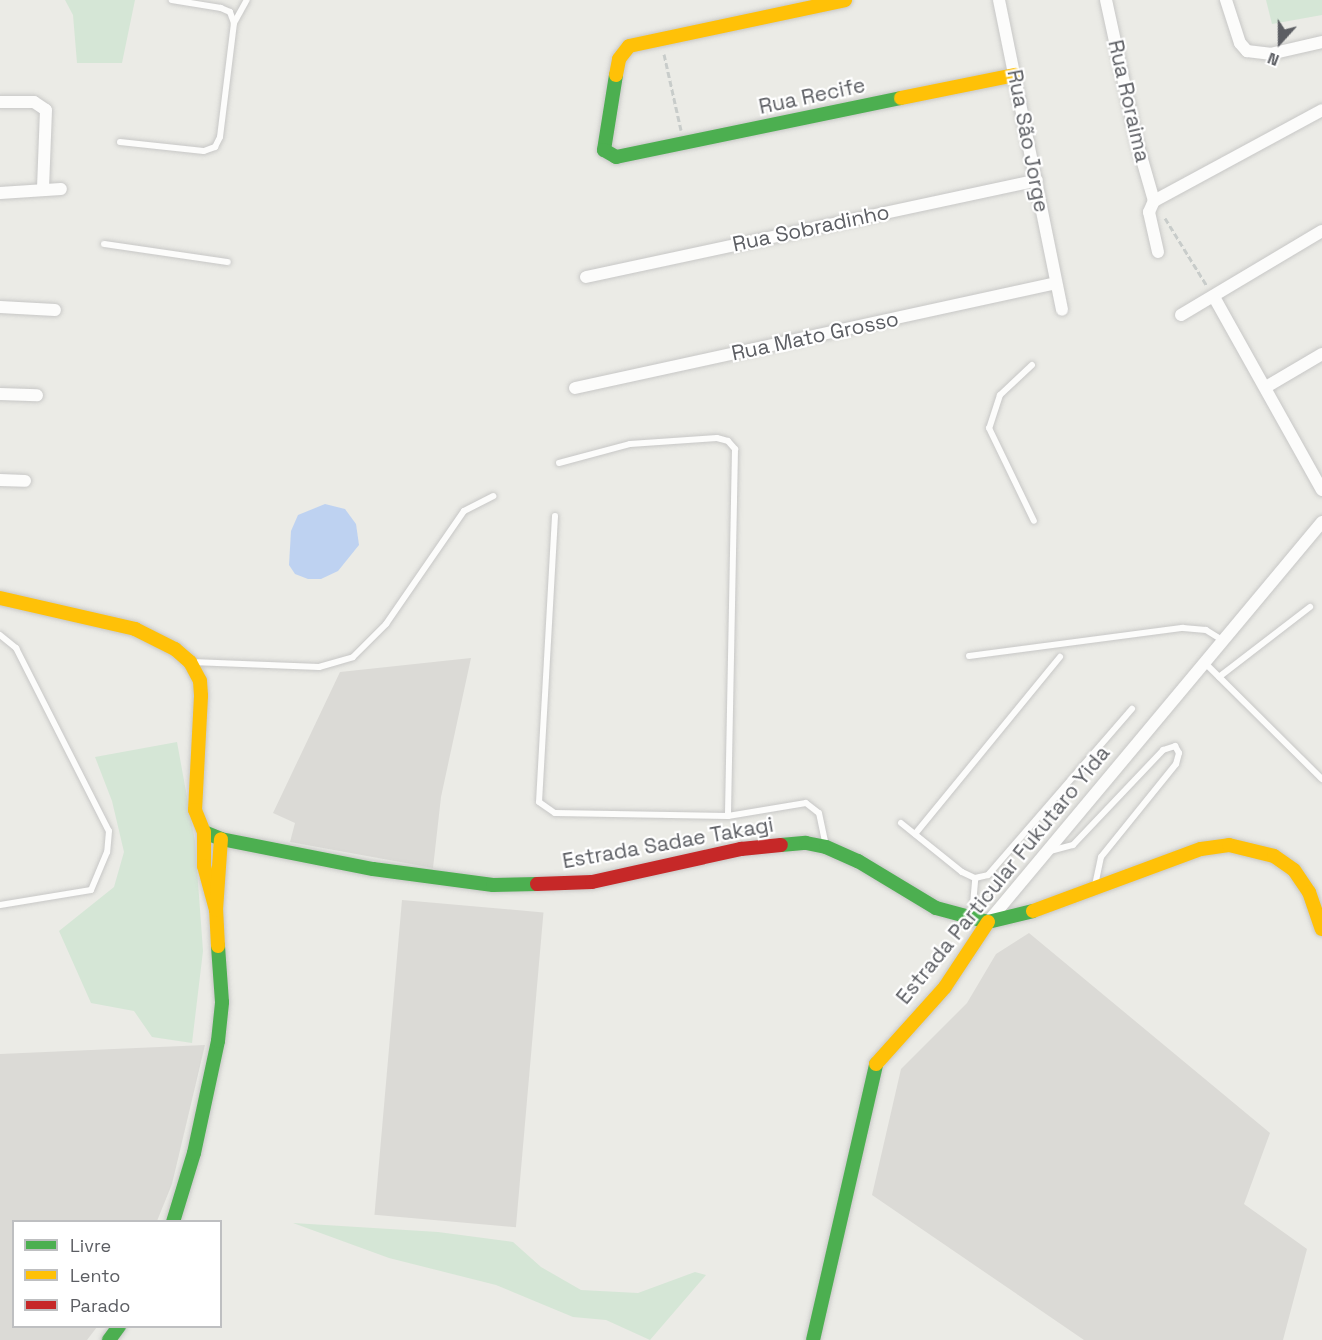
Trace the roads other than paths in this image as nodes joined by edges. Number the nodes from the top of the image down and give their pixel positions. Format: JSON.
{"nodes":[{"id":1,"x":172,"y":0,"type":"edge"},
{"id":2,"x":247,"y":0,"type":"edge"},
{"id":3,"x":845,"y":0,"type":"edge"},
{"id":4,"x":999,"y":0,"type":"edge"},
{"id":5,"x":1106,"y":0,"type":"edge"},
{"id":6,"x":1226,"y":0,"type":"edge"},
{"id":7,"x":234,"y":23,"type":"junction"},
{"id":8,"x":1322,"y":42,"type":"edge"},
{"id":9,"x":1015,"y":75,"type":"junction"},
{"id":10,"x":0,"y":102,"type":"edge"},
{"id":11,"x":1322,"y":110,"type":"edge"},
{"id":12,"x":120,"y":142,"type":"dead end"},
{"id":13,"x":1037,"y":180,"type":"junction"},
{"id":14,"x":43,"y":189,"type":"junction"},
{"id":15,"x":61,"y":189,"type":"dead end"},
{"id":16,"x":0,"y":193,"type":"edge"},
{"id":17,"x":1154,"y":201,"type":"junction"},
{"id":18,"x":1322,"y":231,"type":"edge"},
{"id":19,"x":104,"y":244,"type":"dead end"},
{"id":20,"x":1158,"y":252,"type":"dead end"},
{"id":21,"x":228,"y":262,"type":"dead end"},
{"id":22,"x":586,"y":277,"type":"dead end"},
{"id":23,"x":1055,"y":283,"type":"junction"},
{"id":24,"x":1214,"y":297,"type":"junction"},
{"id":25,"x":0,"y":307,"type":"edge"},
{"id":26,"x":55,"y":310,"type":"dead end"},
{"id":27,"x":1062,"y":310,"type":"dead end"},
{"id":28,"x":1181,"y":315,"type":"dead end"},
{"id":29,"x":1322,"y":354,"type":"edge"},
{"id":30,"x":1032,"y":364,"type":"dead end"},
{"id":31,"x":1266,"y":387,"type":"junction"},
{"id":32,"x":575,"y":388,"type":"dead end"},
{"id":33,"x":0,"y":394,"type":"edge"},
{"id":34,"x":37,"y":395,"type":"dead end"},
{"id":35,"x":560,"y":463,"type":"dead end"},
{"id":36,"x":0,"y":480,"type":"edge"},
{"id":37,"x":25,"y":481,"type":"dead end"},
{"id":38,"x":1322,"y":489,"type":"edge"},
{"id":39,"x":493,"y":496,"type":"dead end"},
{"id":40,"x":555,"y":516,"type":"dead end"},
{"id":41,"x":1034,"y":521,"type":"dead end"},
{"id":42,"x":1322,"y":522,"type":"edge"},
{"id":43,"x":0,"y":598,"type":"edge"},
{"id":44,"x":1310,"y":607,"type":"dead end"},
{"id":45,"x":0,"y":635,"type":"edge"},
{"id":46,"x":1222,"y":640,"type":"junction"},
{"id":47,"x":969,"y":656,"type":"dead end"},
{"id":48,"x":1060,"y":657,"type":"dead end"},
{"id":49,"x":190,"y":662,"type":"junction"},
{"id":50,"x":1203,"y":662,"type":"junction"},
{"id":51,"x":1219,"y":677,"type":"junction"},
{"id":52,"x":1132,"y":708,"type":"dead end"},
{"id":53,"x":1322,"y":779,"type":"edge"},
{"id":54,"x":728,"y":816,"type":"junction"},
{"id":55,"x":901,"y":823,"type":"dead end"},
{"id":56,"x":204,"y":832,"type":"junction"},
{"id":57,"x":915,"y":834,"type":"junction"},
{"id":58,"x":221,"y":839,"type":"junction"},
{"id":59,"x":826,"y":847,"type":"junction"},
{"id":60,"x":1046,"y":852,"type":"junction"},
{"id":61,"x":975,"y":878,"type":"junction"},
{"id":62,"x":1094,"y":890,"type":"junction"},
{"id":63,"x":0,"y":905,"type":"edge"},
{"id":64,"x":216,"y":910,"type":"junction"},
{"id":65,"x":972,"y":919,"type":"junction"},
{"id":66,"x":987,"y":922,"type":"junction"},
{"id":67,"x":1322,"y":929,"type":"edge"},
{"id":68,"x":173,"y":1220,"type":"edge"},
{"id":69,"x":813,"y":1340,"type":"edge"}],
"edges":[{"from":1,"to":7,"type":"lane"},
{"from":2,"to":7,"type":"lane"},
{"from":3,"to":9,"type":"street","name":"Rua Recife"},
{"from":4,"to":9,"type":"street","name":"Rua São Jorge"},
{"from":5,"to":17,"type":"street","name":"Rua Roraima"},
{"from":6,"to":8,"type":"street"},
{"from":7,"to":12,"type":"lane"},
{"from":9,"to":13,"type":"street","name":"Rua São Jorge"},
{"from":10,"to":14,"type":"street"},
{"from":11,"to":17,"type":"street"},
{"from":13,"to":22,"type":"street","name":"Rua Sobradinho"},
{"from":13,"to":23,"type":"street","name":"Rua São Jorge"},
{"from":14,"to":15,"type":"street"},
{"from":14,"to":16,"type":"street"},
{"from":17,"to":20,"type":"street","name":"Rua Roraima"},
{"from":18,"to":24,"type":"street"},
{"from":19,"to":21,"type":"lane"},
{"from":23,"to":27,"type":"street","name":"Rua São Jorge"},
{"from":23,"to":32,"type":"street","name":"Rua Mato Grosso"},
{"from":24,"to":28,"type":"street"},
{"from":24,"to":31,"type":"street"},
{"from":25,"to":26,"type":"street"},
{"from":29,"to":31,"type":"street"},
{"from":30,"to":41,"type":"lane"},
{"from":31,"to":38,"type":"street"},
{"from":33,"to":34,"type":"street"},
{"from":35,"to":54,"type":"lane"},
{"from":36,"to":37,"type":"street"},
{"from":39,"to":49,"type":"lane"},
{"from":40,"to":54,"type":"lane"},
{"from":42,"to":46,"type":"street","name":"Estrada Particular Fukutaro Yida"},
{"from":43,"to":49,"type":"street"},
{"from":44,"to":51,"type":"lane"},
{"from":45,"to":63,"type":"lane"},
{"from":46,"to":47,"type":"lane"},
{"from":46,"to":50,"type":"street","name":"Estrada Particular Fukutaro Yida"},
{"from":48,"to":57,"type":"lane"},
{"from":49,"to":56,"type":"street"},
{"from":50,"to":51,"type":"lane"},
{"from":50,"to":60,"type":"street","name":"Estrada Particular Fukutaro Yida"},
{"from":51,"to":53,"type":"lane"},
{"from":52,"to":61,"type":"lane"},
{"from":54,"to":59,"type":"lane"},
{"from":55,"to":57,"type":"lane"},
{"from":56,"to":58,"type":"street","name":"Estrada Sadae Takagi"},
{"from":56,"to":64,"type":"street"},
{"from":57,"to":61,"type":"lane"},
{"from":58,"to":59,"type":"street","name":"Estrada Sadae Takagi"},
{"from":58,"to":64,"type":"street"},
{"from":59,"to":65,"type":"street","name":"Estrada Sadae Takagi"},
{"from":60,"to":62,"type":"lane"},
{"from":60,"to":66,"type":"street","name":"Estrada Particular Fukutaro Yida"},
{"from":61,"to":65,"type":"lane"},
{"from":62,"to":66,"type":"street","name":"Estrada Sadae Takagi"},
{"from":62,"to":67,"type":"street","name":"Estrada Sadae Takagi"},
{"from":64,"to":68,"type":"street"},
{"from":65,"to":66,"type":"street","name":"Estrada Sadae Takagi"},
{"from":66,"to":69,"type":"street","name":"Estrada Particular Fukutaro Yida"}]}
